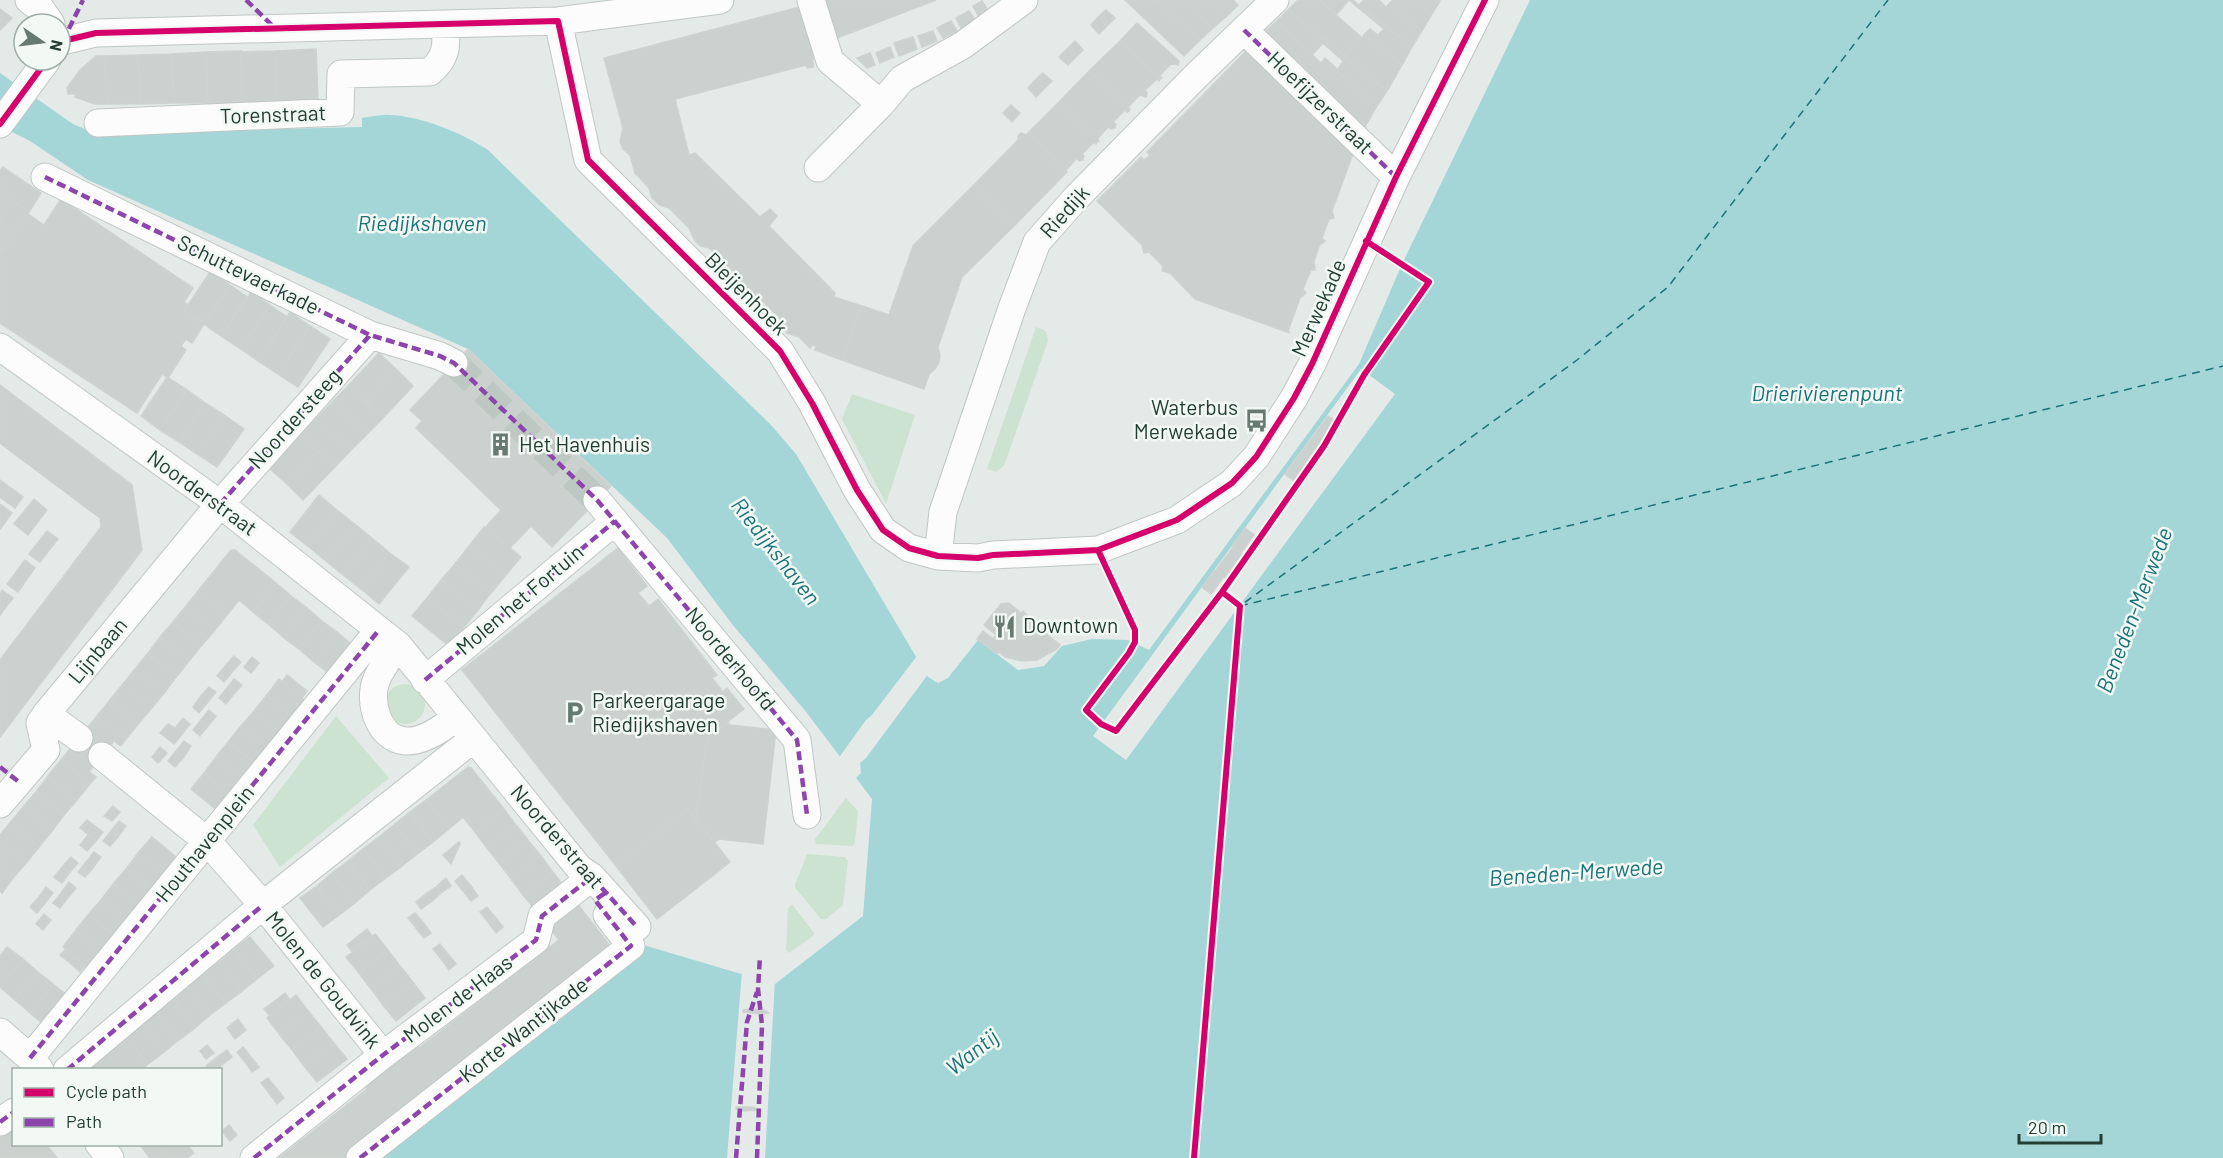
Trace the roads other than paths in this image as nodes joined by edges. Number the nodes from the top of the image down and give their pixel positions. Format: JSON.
{"nodes":[{"id":1,"x":29,"y":0,"type":"edge"},
{"id":2,"x":720,"y":0,"type":"edge"},
{"id":3,"x":811,"y":0,"type":"edge"},
{"id":4,"x":1024,"y":0,"type":"edge"},
{"id":5,"x":1275,"y":0,"type":"edge"},
{"id":6,"x":1485,"y":0,"type":"edge"},
{"id":7,"x":626,"y":5,"type":"edge"},
{"id":8,"x":41,"y":12,"type":"edge"},
{"id":9,"x":558,"y":21,"type":"junction"},
{"id":10,"x":444,"y":25,"type":"junction"},
{"id":11,"x":1244,"y":30,"type":"junction"},
{"id":12,"x":72,"y":41,"type":"edge"},
{"id":13,"x":35,"y":72,"type":"edge"},
{"id":14,"x":881,"y":104,"type":"junction"},
{"id":15,"x":98,"y":123,"type":"dead end"},
{"id":16,"x":0,"y":124,"type":"edge"},
{"id":17,"x":818,"y":168,"type":"dead end"},
{"id":18,"x":45,"y":177,"type":"dead end"},
{"id":19,"x":1396,"y":177,"type":"junction"},
{"id":20,"x":370,"y":335,"type":"junction"},
{"id":21,"x":0,"y":347,"type":"edge"},
{"id":22,"x":454,"y":363,"type":"tunnel mouth"},
{"id":23,"x":597,"y":500,"type":"tunnel mouth"},
{"id":24,"x":220,"y":504,"type":"junction"},
{"id":25,"x":615,"y":521,"type":"junction"},
{"id":26,"x":1098,"y":550,"type":"joint"},
{"id":27,"x":938,"y":556,"type":"junction"},
{"id":28,"x":389,"y":638,"type":"junction"},
{"id":29,"x":425,"y":680,"type":"junction"},
{"id":30,"x":46,"y":714,"type":"junction"},
{"id":31,"x":455,"y":718,"type":"junction"},
{"id":32,"x":79,"y":738,"type":"dead end"},
{"id":33,"x":473,"y":739,"type":"junction"},
{"id":34,"x":102,"y":756,"type":"dead end"},
{"id":35,"x":9,"y":774,"type":"edge"},
{"id":36,"x":0,"y":804,"type":"edge"},
{"id":37,"x":807,"y":815,"type":"dead end"},
{"id":38,"x":208,"y":842,"type":"junction"},
{"id":39,"x":598,"y":885,"type":"junction"},
{"id":40,"x":263,"y":906,"type":"junction"},
{"id":41,"x":637,"y":927,"type":"dead end"},
{"id":42,"x":0,"y":1032,"type":"edge"},
{"id":43,"x":383,"y":1055,"type":"junction"},
{"id":44,"x":35,"y":1064,"type":"edge"},
{"id":45,"x":69,"y":1068,"type":"edge"},
{"id":46,"x":101,"y":1146,"type":"edge"},
{"id":47,"x":110,"y":1158,"type":"edge"},
{"id":48,"x":254,"y":1158,"type":"edge"},
{"id":49,"x":360,"y":1158,"type":"edge"}],
"edges":[{"from":1,"to":8,"type":"street"},
{"from":2,"to":7,"type":"street"},
{"from":3,"to":14,"type":"street"},
{"from":4,"to":14,"type":"street"},
{"from":5,"to":11,"type":"street","name":"Riedijk"},
{"from":6,"to":19,"type":"street","name":"Merwekade"},
{"from":7,"to":9,"type":"street"},
{"from":9,"to":10,"type":"street"},
{"from":9,"to":27,"type":"street","name":"Bleijenhoek"},
{"from":10,"to":12,"type":"street"},
{"from":10,"to":15,"type":"street","name":"Torenstraat"},
{"from":11,"to":19,"type":"street","name":"Hoefijzerstraat"},
{"from":11,"to":27,"type":"street","name":"Riedijk"},
{"from":13,"to":16,"type":"street"},
{"from":14,"to":17,"type":"street"},
{"from":18,"to":20,"type":"street","name":"Schuttevaerkade"},
{"from":19,"to":26,"type":"street","name":"Merwekade"},
{"from":20,"to":22,"type":"street","name":"Schuttevaerkade"},
{"from":20,"to":24,"type":"street","name":"Noordersteeg"},
{"from":21,"to":24,"type":"street","name":"Noorderstraat"},
{"from":23,"to":25,"type":"street"},
{"from":24,"to":28,"type":"street","name":"Noorderstraat"},
{"from":24,"to":30,"type":"street","name":"Lijnbaan"},
{"from":25,"to":29,"type":"street","name":"Molen het Fortuin"},
{"from":25,"to":37,"type":"street","name":"Noorderhoofd"},
{"from":26,"to":27,"type":"street","name":"Bleijenhoek"},
{"from":28,"to":29,"type":"street","name":"Noorderstraat"},
{"from":28,"to":31,"type":"street"},
{"from":28,"to":38,"type":"street","name":"Houthavenplein"},
{"from":29,"to":31,"type":"street","name":"Noorderstraat"},
{"from":30,"to":32,"type":"street"},
{"from":30,"to":35,"type":"street"},
{"from":31,"to":33,"type":"street","name":"Noorderstraat"},
{"from":33,"to":39,"type":"street","name":"Noorderstraat"},
{"from":33,"to":40,"type":"street"},
{"from":34,"to":38,"type":"street","name":"Molen de Goudvink"},
{"from":35,"to":36,"type":"street"},
{"from":38,"to":40,"type":"street","name":"Molen de Goudvink"},
{"from":38,"to":44,"type":"street","name":"Houthavenplein"},
{"from":39,"to":41,"type":"street","name":"Noorderstraat"},
{"from":39,"to":43,"type":"street","name":"Molen de Haas"},
{"from":39,"to":49,"type":"street","name":"Korte Wantijkade"},
{"from":40,"to":43,"type":"street","name":"Molen de Goudvink"},
{"from":40,"to":45,"type":"street"},
{"from":42,"to":44,"type":"street"},
{"from":43,"to":48,"type":"street","name":"Molen de Haas"},
{"from":46,"to":47,"type":"street"}]}
